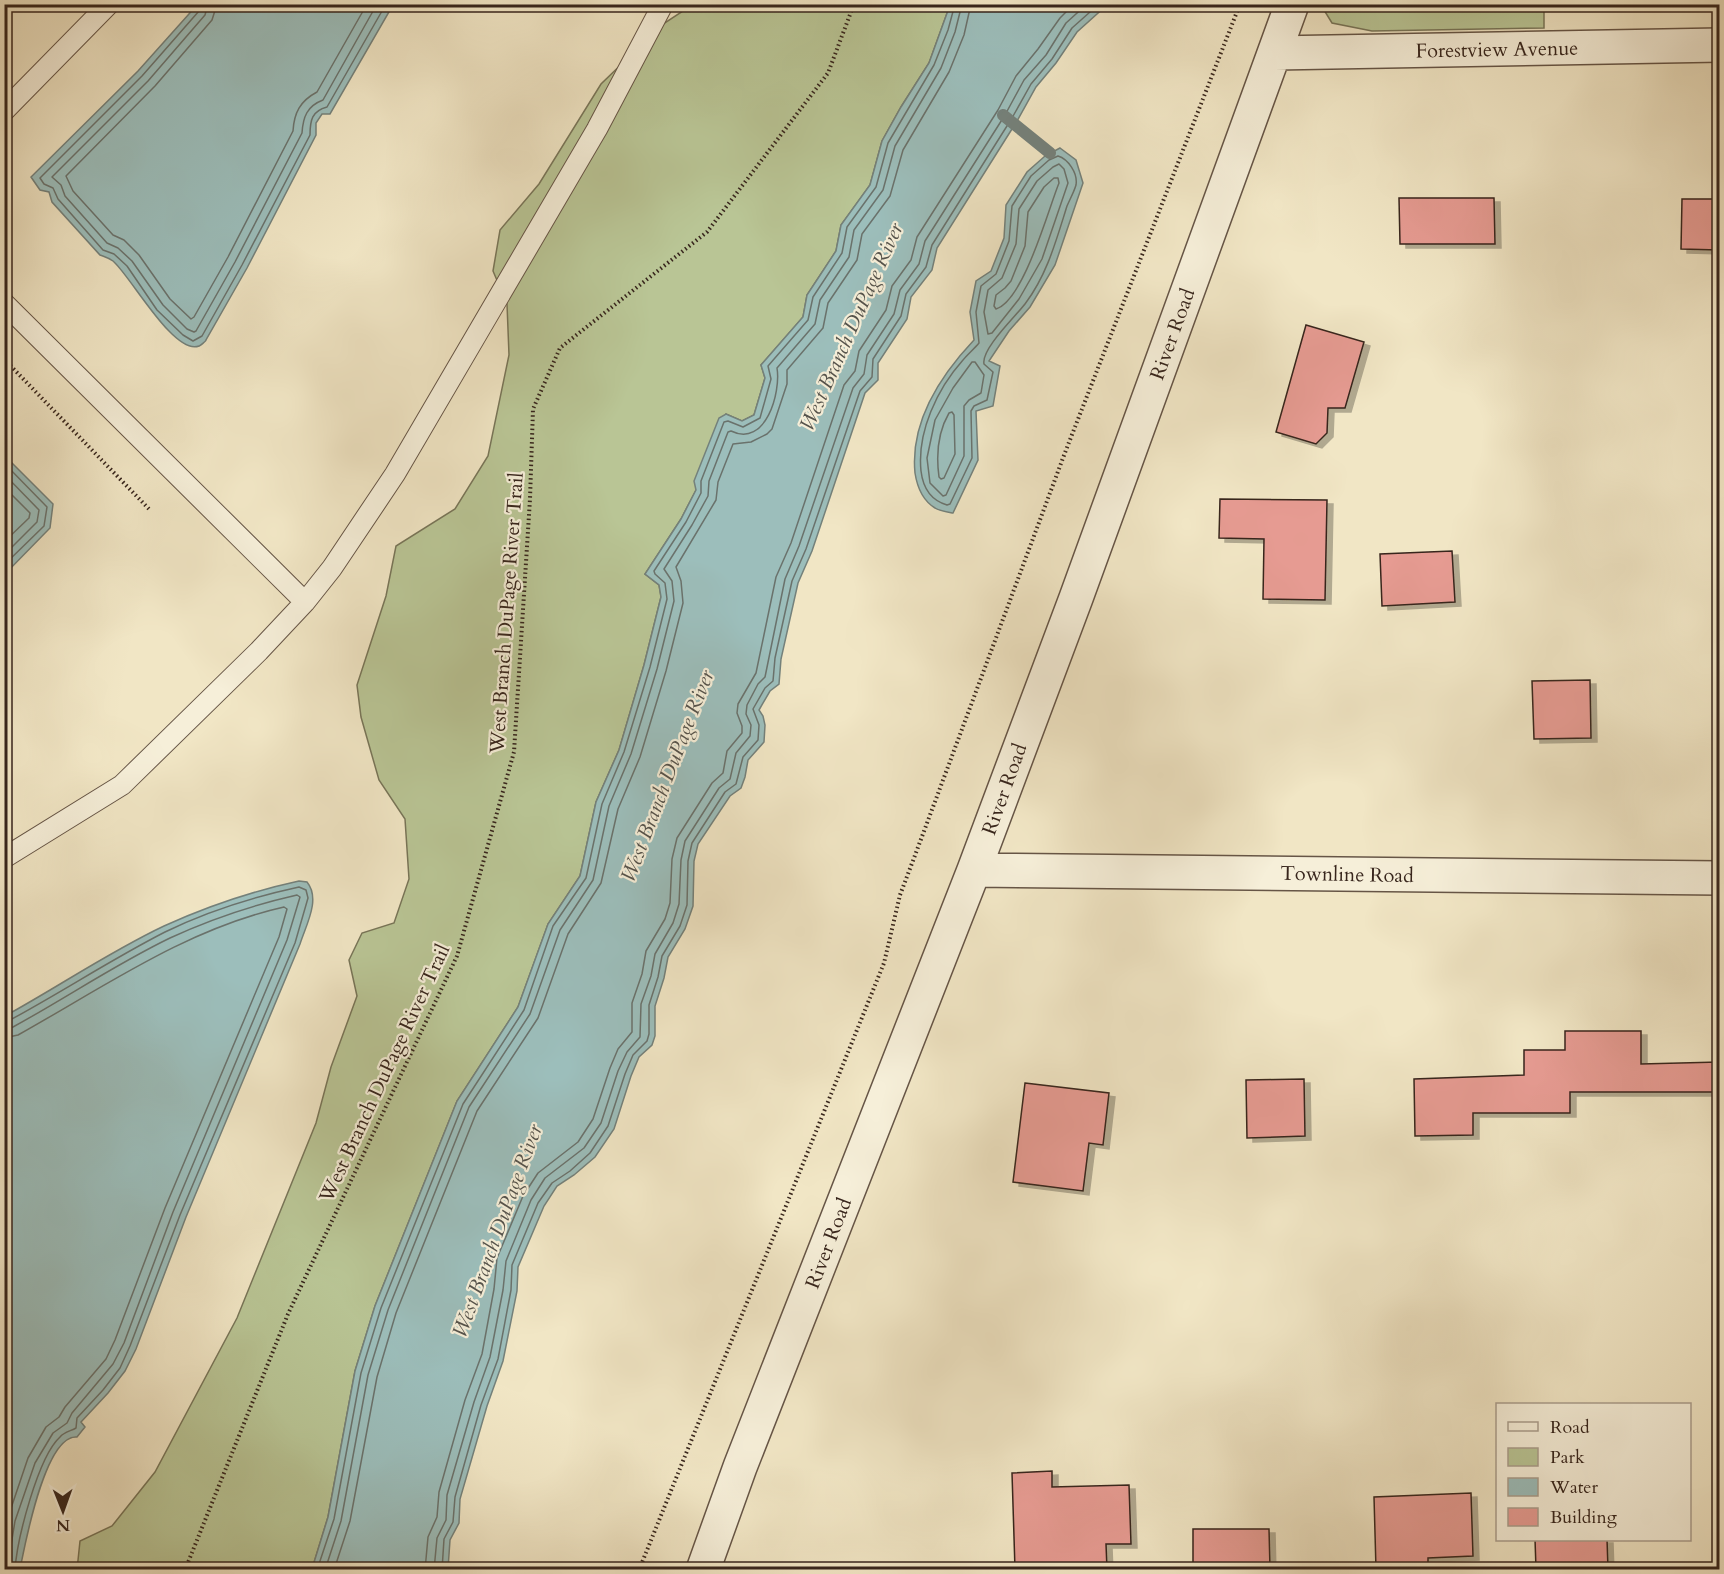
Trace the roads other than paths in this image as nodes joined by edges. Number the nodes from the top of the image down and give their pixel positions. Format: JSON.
{"nodes":[{"id":1,"x":109,"y":4,"type":"edge"},
{"id":2,"x":663,"y":4,"type":"edge"},
{"id":3,"x":1292,"y":4,"type":"edge"},
{"id":4,"x":1719,"y":45,"type":"edge"},
{"id":5,"x":1275,"y":53,"type":"junction"},
{"id":6,"x":4,"y":111,"type":"edge"},
{"id":7,"x":4,"y":303,"type":"edge"},
{"id":8,"x":305,"y":602,"type":"junction"},
{"id":9,"x":4,"y":858,"type":"edge"},
{"id":10,"x":974,"y":870,"type":"junction"},
{"id":11,"x":1719,"y":878,"type":"edge"},
{"id":12,"x":703,"y":1569,"type":"edge"}],
"edges":[{"from":1,"to":6,"type":"lane"},
{"from":2,"to":8,"type":"lane"},
{"from":3,"to":5,"type":"street","name":"River Road"},
{"from":4,"to":5,"type":"street","name":"Forestview Avenue"},
{"from":5,"to":10,"type":"street","name":"River Road"},
{"from":7,"to":8,"type":"lane"},
{"from":8,"to":9,"type":"lane"},
{"from":10,"to":11,"type":"street","name":"Townline Road"},
{"from":10,"to":12,"type":"street","name":"River Road"}]}
